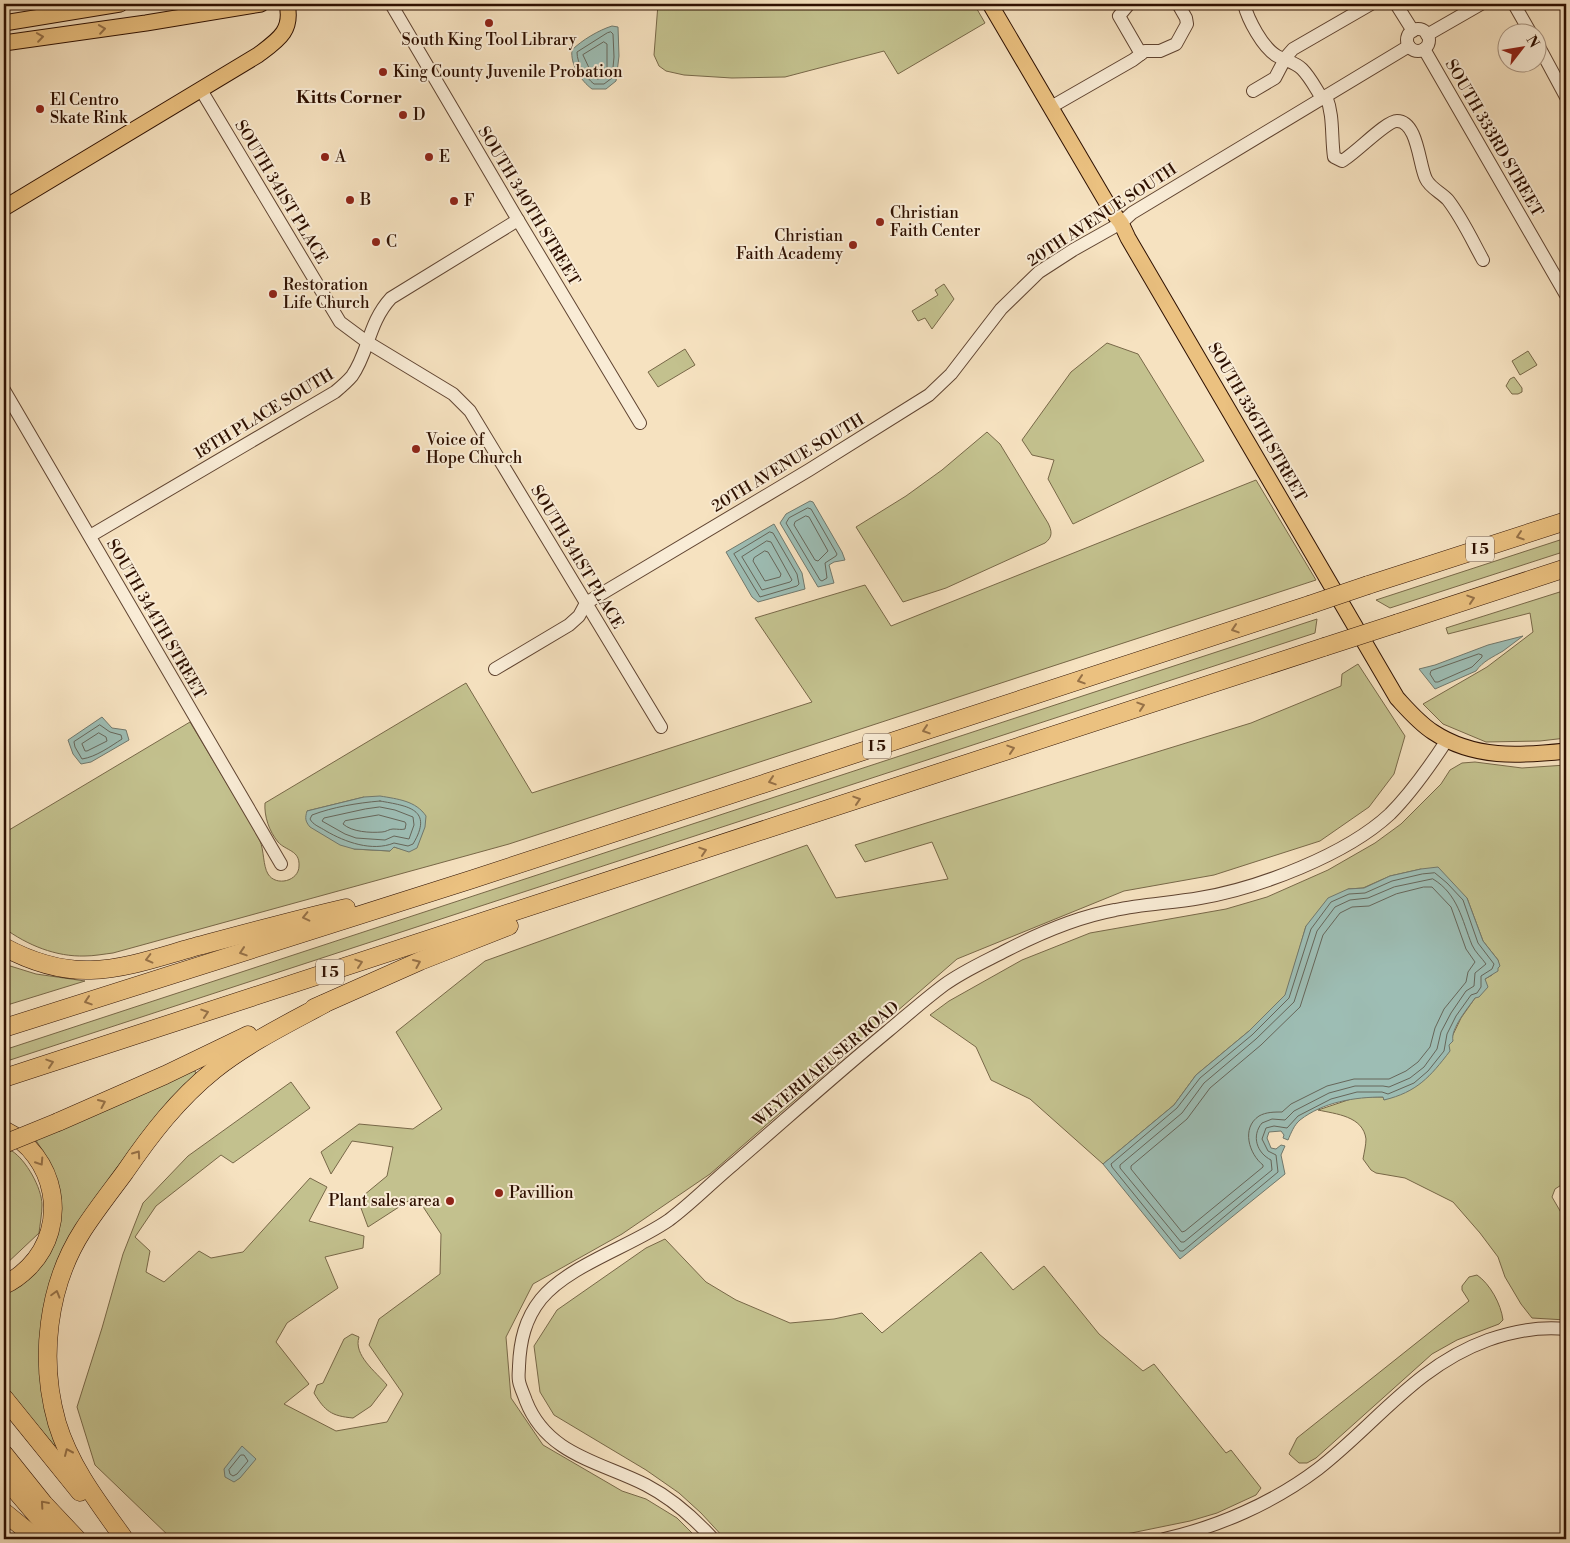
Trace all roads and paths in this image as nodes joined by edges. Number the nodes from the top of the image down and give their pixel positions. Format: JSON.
{"nodes":[{"id":1,"x":120,"y":4,"type":"edge"},
{"id":2,"x":261,"y":4,"type":"edge"},
{"id":3,"x":287,"y":4,"type":"edge"},
{"id":4,"x":391,"y":4,"type":"edge"},
{"id":5,"x":990,"y":4,"type":"edge"},
{"id":6,"x":1129,"y":4,"type":"edge"},
{"id":7,"x":1178,"y":4,"type":"edge"},
{"id":8,"x":1244,"y":4,"type":"edge"},
{"id":9,"x":1371,"y":4,"type":"edge"},
{"id":10,"x":1396,"y":4,"type":"edge"},
{"id":11,"x":1481,"y":4,"type":"edge"},
{"id":12,"x":1514,"y":4,"type":"edge"},
{"id":13,"x":4,"y":22,"type":"edge"},
{"id":14,"x":1524,"y":22,"type":"edge"},
{"id":15,"x":1413,"y":31,"type":"junction"},
{"id":16,"x":1427,"y":35,"type":"junction"},
{"id":17,"x":4,"y":43,"type":"edge"},
{"id":18,"x":1409,"y":46,"type":"junction"},
{"id":19,"x":1424,"y":50,"type":"junction"},
{"id":20,"x":1141,"y":54,"type":"junction"},
{"id":21,"x":1285,"y":60,"type":"junction"},
{"id":22,"x":1548,"y":64,"type":"edge"},
{"id":23,"x":202,"y":90,"type":"junction"},
{"id":24,"x":1253,"y":91,"type":"dead end"},
{"id":25,"x":1324,"y":97,"type":"junction"},
{"id":26,"x":1566,"y":97,"type":"edge"},
{"id":27,"x":1051,"y":107,"type":"junction"},
{"id":28,"x":4,"y":208,"type":"edge"},
{"id":29,"x":518,"y":220,"type":"junction"},
{"id":30,"x":1121,"y":223,"type":"junction"},
{"id":31,"x":1483,"y":260,"type":"dead end"},
{"id":32,"x":1566,"y":295,"type":"edge"},
{"id":33,"x":366,"y":342,"type":"junction"},
{"id":34,"x":5,"y":398,"type":"edge"},
{"id":35,"x":640,"y":423,"type":"dead end"},
{"id":36,"x":1566,"y":521,"type":"edge"},
{"id":37,"x":90,"y":536,"type":"junction"},
{"id":38,"x":1566,"y":568,"type":"edge"},
{"id":39,"x":586,"y":603,"type":"junction"},
{"id":40,"x":495,"y":669,"type":"dead end"},
{"id":41,"x":661,"y":726,"type":"dead end"},
{"id":42,"x":1447,"y":740,"type":"junction"},
{"id":43,"x":1566,"y":751,"type":"edge"},
{"id":44,"x":281,"y":864,"type":"dead end"},
{"id":45,"x":656,"y":866,"type":"junction"},
{"id":46,"x":473,"y":879,"type":"junction"},
{"id":47,"x":4,"y":947,"type":"edge"},
{"id":48,"x":324,"y":1004,"type":"junction"},
{"id":49,"x":4,"y":1027,"type":"edge"},
{"id":50,"x":4,"y":1078,"type":"edge"},
{"id":51,"x":4,"y":1130,"type":"edge"},
{"id":52,"x":4,"y":1144,"type":"edge"},
{"id":53,"x":4,"y":1285,"type":"edge"},
{"id":54,"x":1566,"y":1329,"type":"edge"},
{"id":55,"x":4,"y":1398,"type":"edge"},
{"id":56,"x":4,"y":1454,"type":"edge"},
{"id":57,"x":4,"y":1477,"type":"edge"},
{"id":58,"x":4,"y":1512,"type":"edge"},
{"id":59,"x":124,"y":1538,"type":"edge"},
{"id":60,"x":37,"y":1539,"type":"edge"},
{"id":61,"x":57,"y":1539,"type":"edge"},
{"id":62,"x":77,"y":1539,"type":"edge"},
{"id":63,"x":713,"y":1539,"type":"edge"},
{"id":64,"x":1164,"y":1539,"type":"edge"}],
"edges":[{"from":1,"to":13,"type":"main road"},
{"from":17,"to":2,"type":"main road","one_way":true},
{"from":3,"to":23,"type":"main road"},
{"from":4,"to":29,"type":"street","name":"SOUTH 340TH STREET"},
{"from":5,"to":27,"type":"main road","name":"SOUTH 336TH STREET"},
{"from":6,"to":20,"type":"street"},
{"from":7,"to":20,"type":"street"},
{"from":8,"to":21,"type":"street"},
{"from":9,"to":21,"type":"street"},
{"from":10,"to":15,"type":"street"},
{"from":11,"to":16,"type":"street"},
{"from":12,"to":14,"type":"street"},
{"from":15,"to":16,"type":"street"},
{"from":15,"to":18,"type":"street"},
{"from":16,"to":19,"type":"street"},
{"from":18,"to":19,"type":"street"},
{"from":18,"to":25,"type":"street","name":"20TH AVENUE SOUTH"},
{"from":19,"to":32,"type":"street","name":"SOUTH 333RD STREET"},
{"from":20,"to":27,"type":"street"},
{"from":21,"to":24,"type":"street"},
{"from":21,"to":25,"type":"street"},
{"from":22,"to":26,"type":"street"},
{"from":23,"to":28,"type":"main road"},
{"from":23,"to":33,"type":"street","name":"SOUTH 341ST PLACE"},
{"from":25,"to":30,"type":"street","name":"20TH AVENUE SOUTH"},
{"from":25,"to":31,"type":"street"},
{"from":27,"to":30,"type":"main road","name":"SOUTH 336TH STREET"},
{"from":29,"to":33,"type":"street","name":"18TH PLACE SOUTH"},
{"from":29,"to":35,"type":"street","name":"SOUTH 340TH STREET"},
{"from":30,"to":39,"type":"street","name":"20TH AVENUE SOUTH"},
{"from":30,"to":42,"type":"main road","name":"SOUTH 336TH STREET"},
{"from":33,"to":37,"type":"street","name":"18TH PLACE SOUTH"},
{"from":33,"to":39,"type":"street","name":"SOUTH 341ST PLACE"},
{"from":34,"to":37,"type":"street","name":"SOUTH 344TH STREET"},
{"from":36,"to":46,"type":"highway","number":"I 5","one_way":true,"bridge":true},
{"from":37,"to":44,"type":"street","name":"SOUTH 344TH STREET"},
{"from":45,"to":38,"type":"highway","number":"I 5","one_way":true,"bridge":true},
{"from":39,"to":40,"type":"street"},
{"from":39,"to":41,"type":"street","name":"SOUTH 341ST PLACE"},
{"from":42,"to":43,"type":"main road","name":"SOUTH 336TH STREET"},
{"from":42,"to":63,"type":"street","name":"WEYERHAEUSER ROAD"},
{"from":48,"to":45,"type":"highway","one_way":true},
{"from":50,"to":45,"type":"highway","number":"I 5","one_way":true},
{"from":46,"to":47,"type":"highway","one_way":true},
{"from":46,"to":49,"type":"highway","number":"I 5","one_way":true},
{"from":52,"to":48,"type":"highway","one_way":true,"bridge":true},
{"from":59,"to":48,"type":"highway","one_way":true},
{"from":51,"to":53,"type":"highway","one_way":true},
{"from":54,"to":64,"type":"street"},
{"from":55,"to":59,"type":"highway"},
{"from":62,"to":56,"type":"highway","one_way":true},
{"from":57,"to":61,"type":"highway"},
{"from":58,"to":60,"type":"highway"}]}
